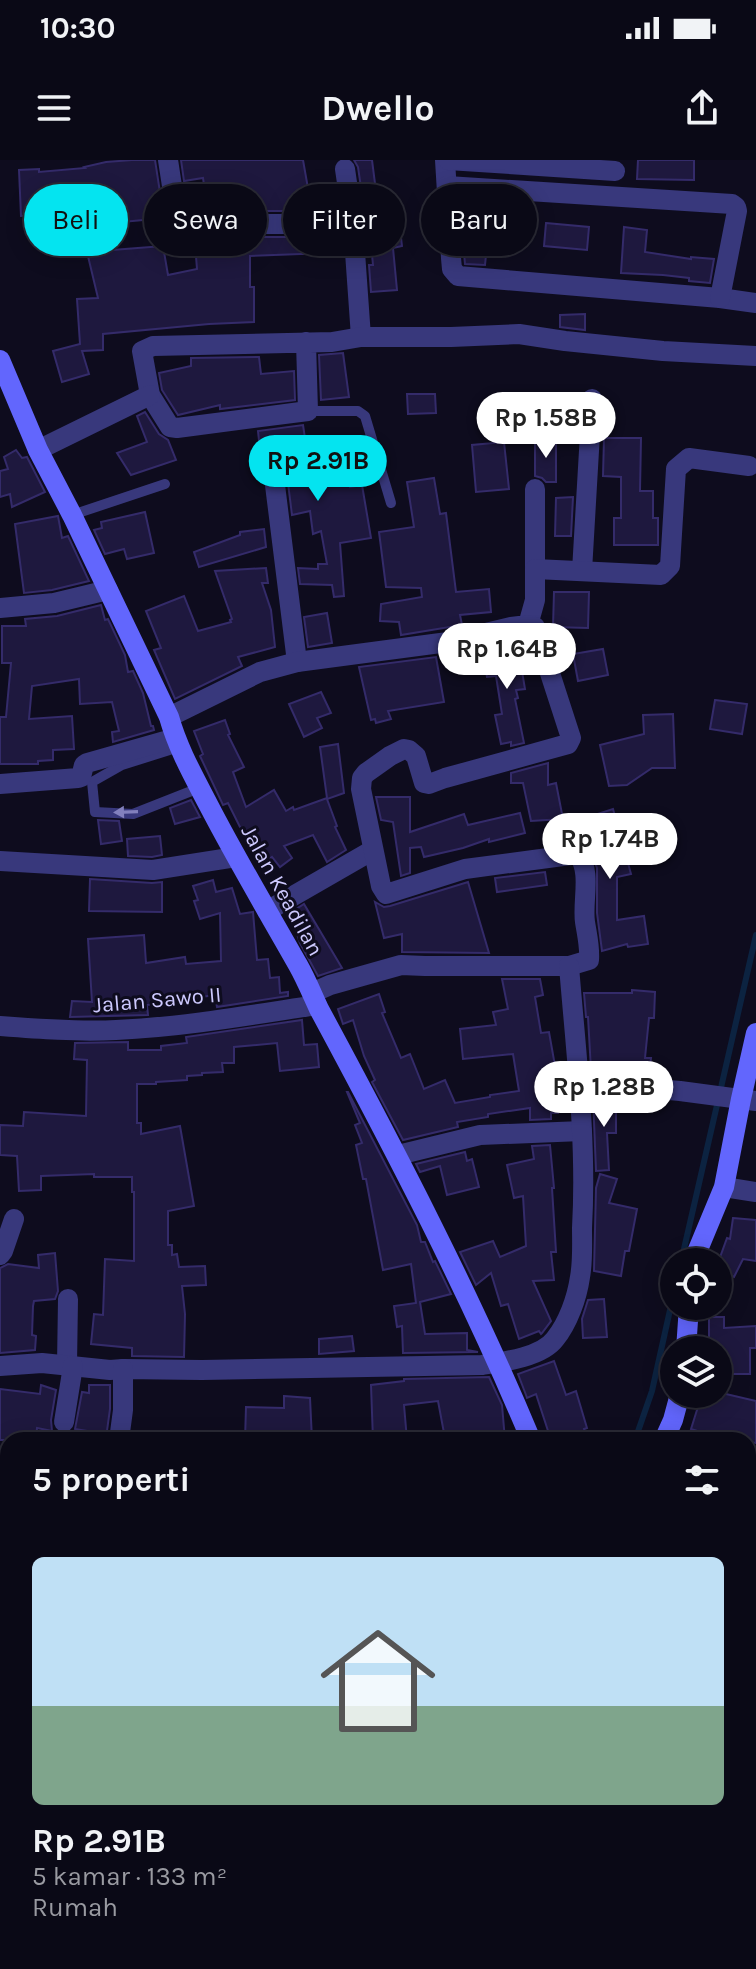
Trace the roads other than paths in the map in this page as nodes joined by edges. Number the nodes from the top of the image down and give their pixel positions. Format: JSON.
{"nodes":[{"id":1,"x":168,"y":160,"type":"edge"},
{"id":2,"x":446,"y":160,"type":"edge"},
{"id":3,"x":616,"y":166,"type":"edge"},
{"id":4,"x":345,"y":169,"type":"dead end"},
{"id":5,"x":347,"y":184,"type":"edge"},
{"id":6,"x":447,"y":184,"type":"edge"},
{"id":7,"x":537,"y":192,"type":"edge"},
{"id":8,"x":614,"y":197,"type":"junction"},
{"id":9,"x":283,"y":224,"type":"edge"},
{"id":10,"x":355,"y":256,"type":"edge"},
{"id":11,"x":451,"y":256,"type":"edge"},
{"id":12,"x":720,"y":298,"type":"junction"},
{"id":13,"x":756,"y":303,"type":"edge"},
{"id":14,"x":361,"y":337,"type":"junction"},
{"id":15,"x":306,"y":342,"type":"junction"},
{"id":16,"x":756,"y":356,"type":"edge"},
{"id":17,"x":2,"y":367,"type":"edge"},
{"id":18,"x":150,"y":395,"type":"junction"},
{"id":19,"x":592,"y":399,"type":"dead end"},
{"id":20,"x":308,"y":411,"type":"junction"},
{"id":21,"x":38,"y":450,"type":"junction"},
{"id":22,"x":749,"y":466,"type":"dead end"},
{"id":23,"x":274,"y":477,"type":"dead end"},
{"id":24,"x":165,"y":484,"type":"dead end"},
{"id":25,"x":535,"y":489,"type":"dead end"},
{"id":26,"x":391,"y":503,"type":"dead end"},
{"id":27,"x":72,"y":515,"type":"junction"},
{"id":28,"x":535,"y":569,"type":"junction"},
{"id":29,"x":582,"y":571,"type":"junction"},
{"id":30,"x":108,"y":590,"type":"junction"},
{"id":31,"x":0,"y":608,"type":"edge"},
{"id":32,"x":528,"y":625,"type":"junction"},
{"id":33,"x":297,"y":662,"type":"junction"},
{"id":34,"x":169,"y":717,"type":"junction"},
{"id":35,"x":177,"y":742,"type":"junction"},
{"id":36,"x":0,"y":784,"type":"edge"},
{"id":37,"x":199,"y":788,"type":"junction"},
{"id":38,"x":373,"y":850,"type":"junction"},
{"id":39,"x":236,"y":857,"type":"junction"},
{"id":40,"x":0,"y":861,"type":"edge"},
{"id":41,"x":267,"y":911,"type":"junction"},
{"id":42,"x":569,"y":966,"type":"junction"},
{"id":43,"x":315,"y":999,"type":"junction"},
{"id":44,"x":0,"y":1026,"type":"edge"},
{"id":45,"x":756,"y":1033,"type":"edge"},
{"id":46,"x":579,"y":1082,"type":"junction"},
{"id":47,"x":744,"y":1100,"type":"edge"},
{"id":48,"x":582,"y":1131,"type":"junction"},
{"id":49,"x":398,"y":1155,"type":"junction"},
{"id":50,"x":724,"y":1187,"type":"junction"},
{"id":51,"x":756,"y":1192,"type":"edge"},
{"id":52,"x":14,"y":1219,"type":"dead end"},
{"id":53,"x":699,"y":1248,"type":"edge"},
{"id":54,"x":0,"y":1255,"type":"edge"},
{"id":55,"x":68,"y":1299,"type":"dead end"},
{"id":56,"x":499,"y":1363,"type":"junction"},
{"id":57,"x":0,"y":1366,"type":"edge"},
{"id":58,"x":70,"y":1366,"type":"junction"},
{"id":59,"x":123,"y":1369,"type":"junction"},
{"id":60,"x":676,"y":1408,"type":"edge"},
{"id":61,"x":64,"y":1422,"type":"dead end"},
{"id":62,"x":120,"y":1432,"type":"edge"},
{"id":63,"x":528,"y":1432,"type":"edge"},
{"id":64,"x":668,"y":1432,"type":"edge"}],
"edges":[{"from":1,"to":9,"type":"street"},
{"from":2,"to":3,"type":"street"},
{"from":2,"to":6,"type":"street"},
{"from":3,"to":8,"type":"street"},
{"from":4,"to":5,"type":"street"},
{"from":7,"to":8,"type":"street"},
{"from":8,"to":12,"type":"street"},
{"from":10,"to":14,"type":"street"},
{"from":11,"to":12,"type":"street"},
{"from":12,"to":13,"type":"street"},
{"from":14,"to":15,"type":"street"},
{"from":14,"to":16,"type":"street"},
{"from":15,"to":18,"type":"street"},
{"from":15,"to":20,"type":"street"},
{"from":17,"to":21,"type":"main road","name":"Jalan Keadilan"},
{"from":18,"to":20,"type":"street"},
{"from":18,"to":21,"type":"street"},
{"from":19,"to":29,"type":"street"},
{"from":20,"to":26,"type":"lane"},
{"from":21,"to":27,"type":"main road","name":"Jalan Keadilan"},
{"from":22,"to":29,"type":"street"},
{"from":23,"to":33,"type":"street"},
{"from":24,"to":27,"type":"lane"},
{"from":25,"to":28,"type":"street"},
{"from":27,"to":30,"type":"main road","name":"Jalan Keadilan"},
{"from":28,"to":29,"type":"street"},
{"from":28,"to":32,"type":"street"},
{"from":30,"to":31,"type":"street"},
{"from":30,"to":34,"type":"main road","name":"Jalan Keadilan"},
{"from":32,"to":33,"type":"street"},
{"from":32,"to":38,"type":"street"},
{"from":33,"to":34,"type":"street"},
{"from":34,"to":35,"type":"main road","name":"Jalan Keadilan"},
{"from":35,"to":36,"type":"street"},
{"from":35,"to":37,"type":"main road","name":"Jalan Keadilan"},
{"from":37,"to":35,"type":"lane","one_way":true},
{"from":37,"to":39,"type":"main road","name":"Jalan Keadilan"},
{"from":38,"to":41,"type":"street"},
{"from":38,"to":42,"type":"street"},
{"from":39,"to":40,"type":"street"},
{"from":39,"to":41,"type":"main road","name":"Jalan Keadilan"},
{"from":41,"to":43,"type":"main road","name":"Jalan Keadilan"},
{"from":42,"to":43,"type":"street","name":"Jalan Sawo II"},
{"from":42,"to":46,"type":"street"},
{"from":43,"to":44,"type":"street","name":"Jalan Sawo II"},
{"from":43,"to":49,"type":"main road","name":"Jalan Keadilan"},
{"from":45,"to":47,"type":"main road"},
{"from":46,"to":47,"type":"street"},
{"from":46,"to":48,"type":"street"},
{"from":47,"to":50,"type":"main road"},
{"from":48,"to":49,"type":"street"},
{"from":48,"to":56,"type":"street"},
{"from":49,"to":56,"type":"main road","name":"Jalan Keadilan"},
{"from":50,"to":51,"type":"street"},
{"from":50,"to":53,"type":"main road"},
{"from":52,"to":54,"type":"street"},
{"from":55,"to":58,"type":"street"},
{"from":56,"to":59,"type":"street"},
{"from":56,"to":63,"type":"main road","name":"Jalan Keadilan"},
{"from":57,"to":58,"type":"street"},
{"from":58,"to":59,"type":"street"},
{"from":58,"to":61,"type":"street"},
{"from":59,"to":62,"type":"street"},
{"from":60,"to":64,"type":"main road"}]}
